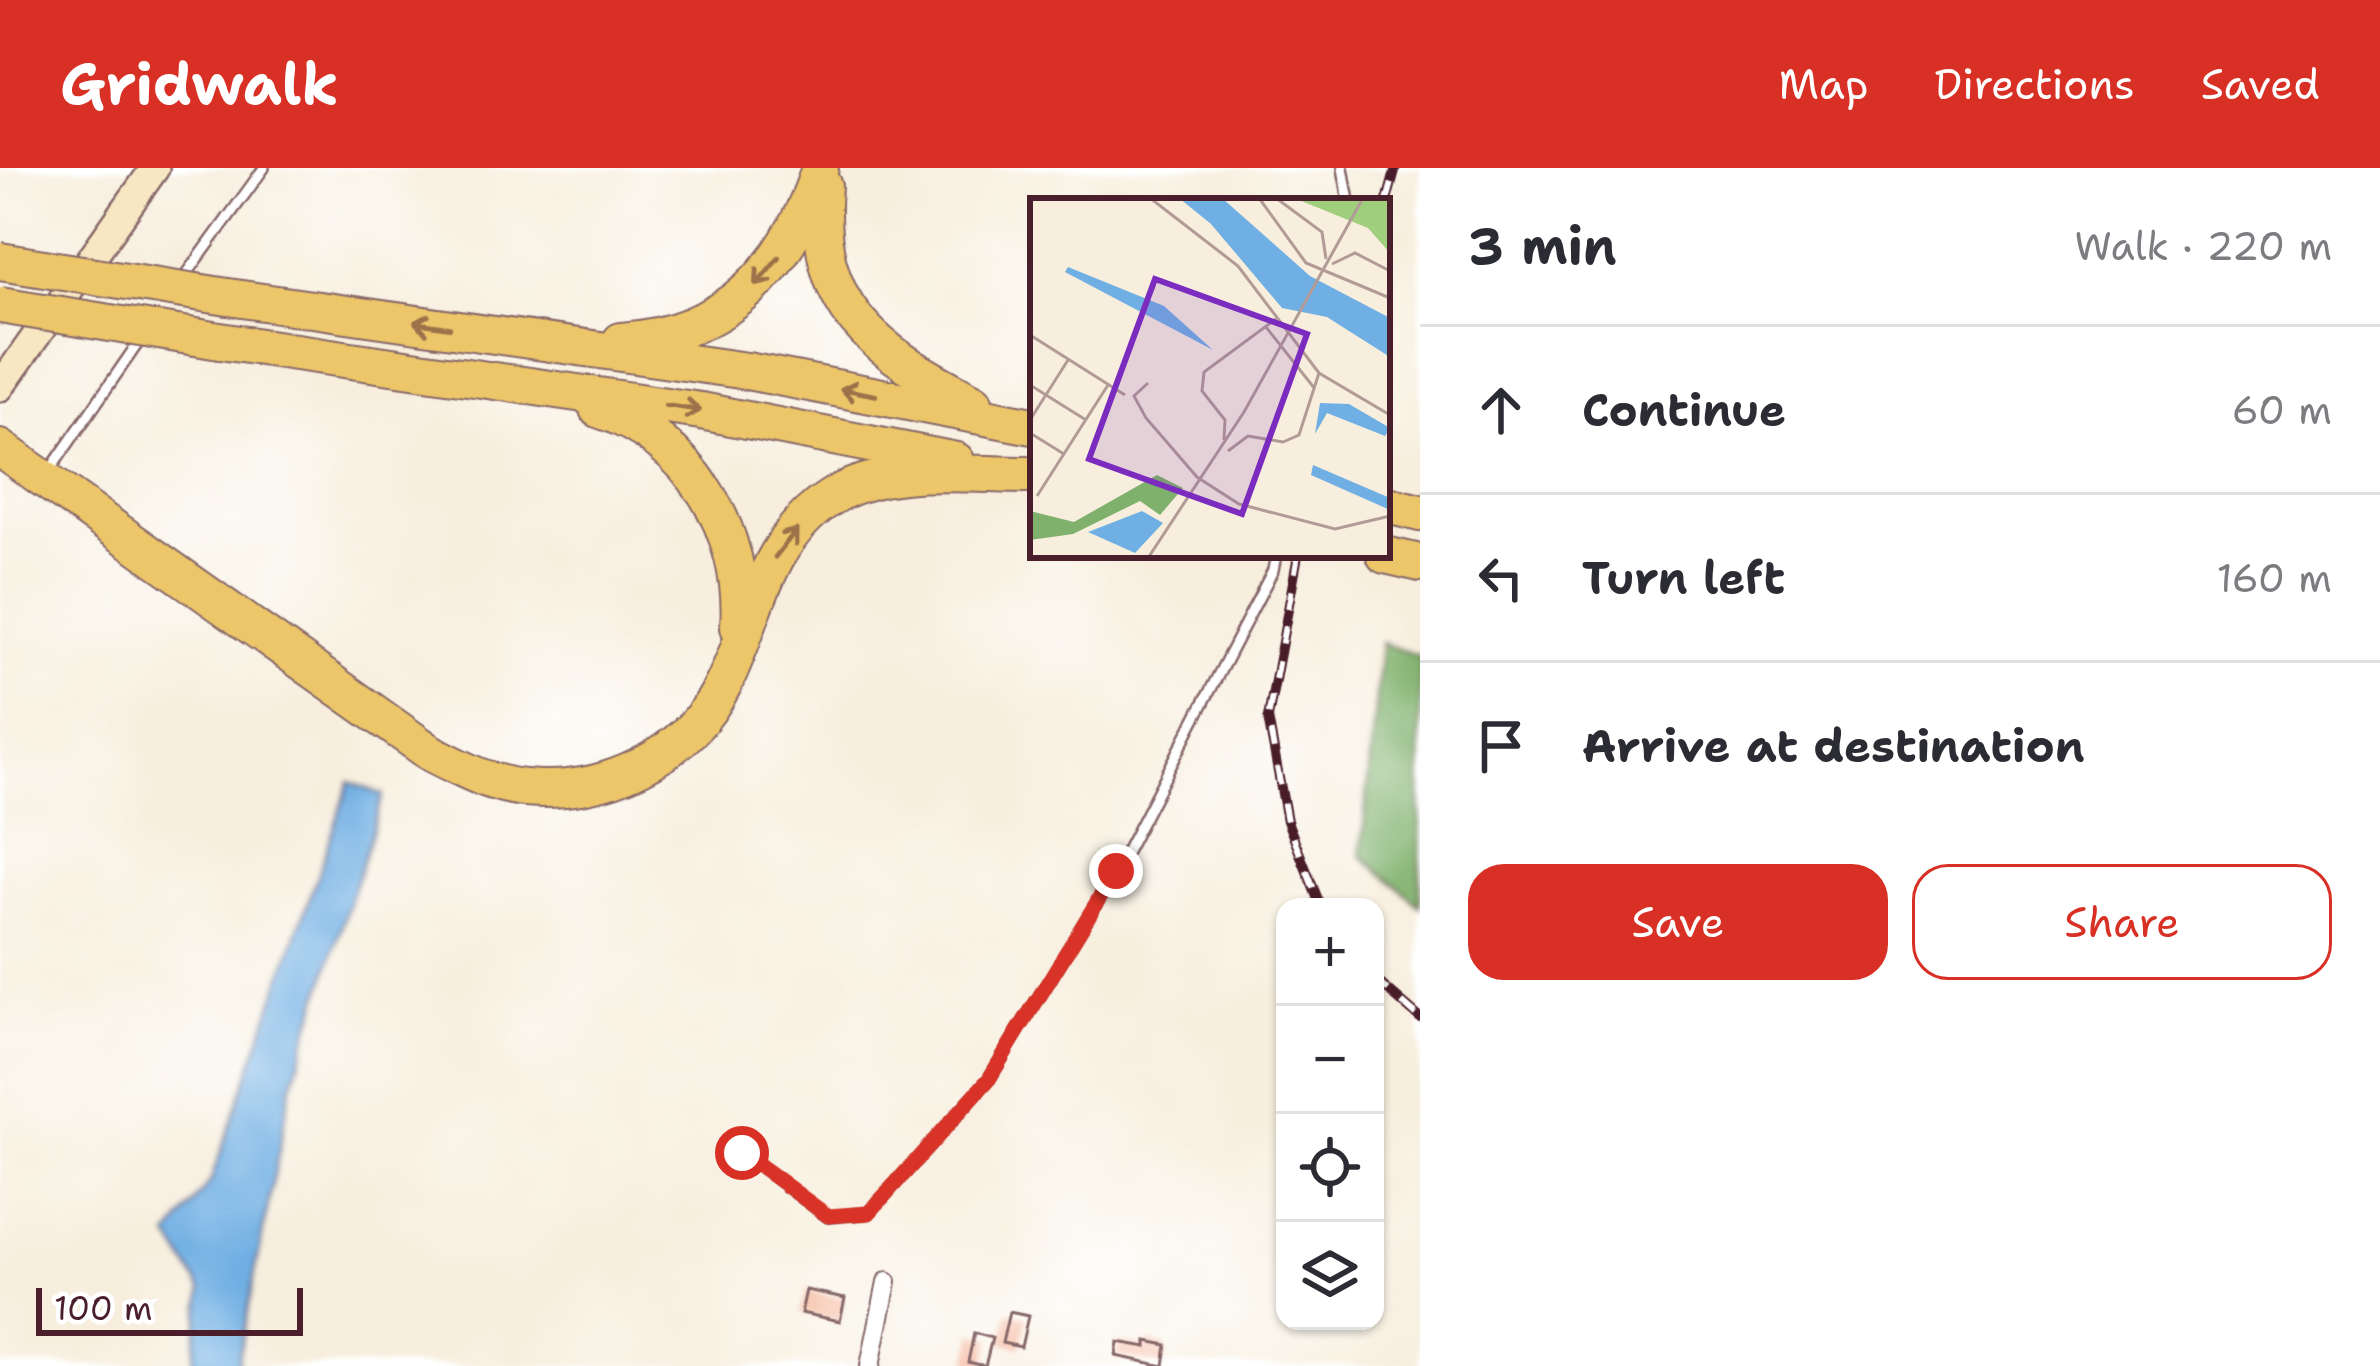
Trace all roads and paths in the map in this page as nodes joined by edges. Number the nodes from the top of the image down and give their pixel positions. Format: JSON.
{"nodes":[{"id":1,"x":155,"y":168,"type":"edge"},
{"id":2,"x":264,"y":168,"type":"edge"},
{"id":3,"x":822,"y":168,"type":"edge"},
{"id":4,"x":1343,"y":168,"type":"edge"},
{"id":5,"x":1348,"y":198,"type":"edge"},
{"id":6,"x":0,"y":261,"type":"edge"},
{"id":7,"x":172,"y":296,"type":"dead end"},
{"id":8,"x":0,"y":305,"type":"edge"},
{"id":9,"x":159,"y":314,"type":"dead end"},
{"id":10,"x":514,"y":336,"type":"junction"},
{"id":11,"x":484,"y":380,"type":"junction"},
{"id":12,"x":0,"y":387,"type":"edge"},
{"id":13,"x":1024,"y":424,"type":"edge"},
{"id":14,"x":0,"y":448,"type":"edge"},
{"id":15,"x":1030,"y":476,"type":"edge"},
{"id":16,"x":44,"y":480,"type":"junction"},
{"id":17,"x":1390,"y":506,"type":"edge"},
{"id":18,"x":1420,"y":513,"type":"edge"},
{"id":19,"x":1390,"y":556,"type":"edge"},
{"id":20,"x":1275,"y":558,"type":"edge"},
{"id":21,"x":1420,"y":563,"type":"edge"},
{"id":22,"x":737,"y":648,"type":"junction"},
{"id":23,"x":742,"y":1153,"type":"dead end"},
{"id":24,"x":887,"y":1282,"type":"dead end"},
{"id":25,"x":870,"y":1366,"type":"edge"}],
"edges":[{"from":1,"to":12,"type":"street"},
{"from":2,"to":7,"type":"lane"},
{"from":3,"to":10,"type":"highway","one_way":true},
{"from":3,"to":13,"type":"highway"},
{"from":4,"to":5,"type":"lane"},
{"from":10,"to":6,"type":"highway","one_way":true,"bridge":true},
{"from":8,"to":11,"type":"highway","bridge":true},
{"from":9,"to":16,"type":"lane"},
{"from":13,"to":10,"type":"highway","one_way":true},
{"from":11,"to":15,"type":"highway","one_way":true},
{"from":11,"to":22,"type":"highway"},
{"from":14,"to":16,"type":"highway"},
{"from":22,"to":15,"type":"highway","one_way":true},
{"from":16,"to":22,"type":"highway"},
{"from":17,"to":18,"type":"highway"},
{"from":19,"to":21,"type":"highway"},
{"from":20,"to":23,"type":"lane"},
{"from":24,"to":25,"type":"street"}]}
